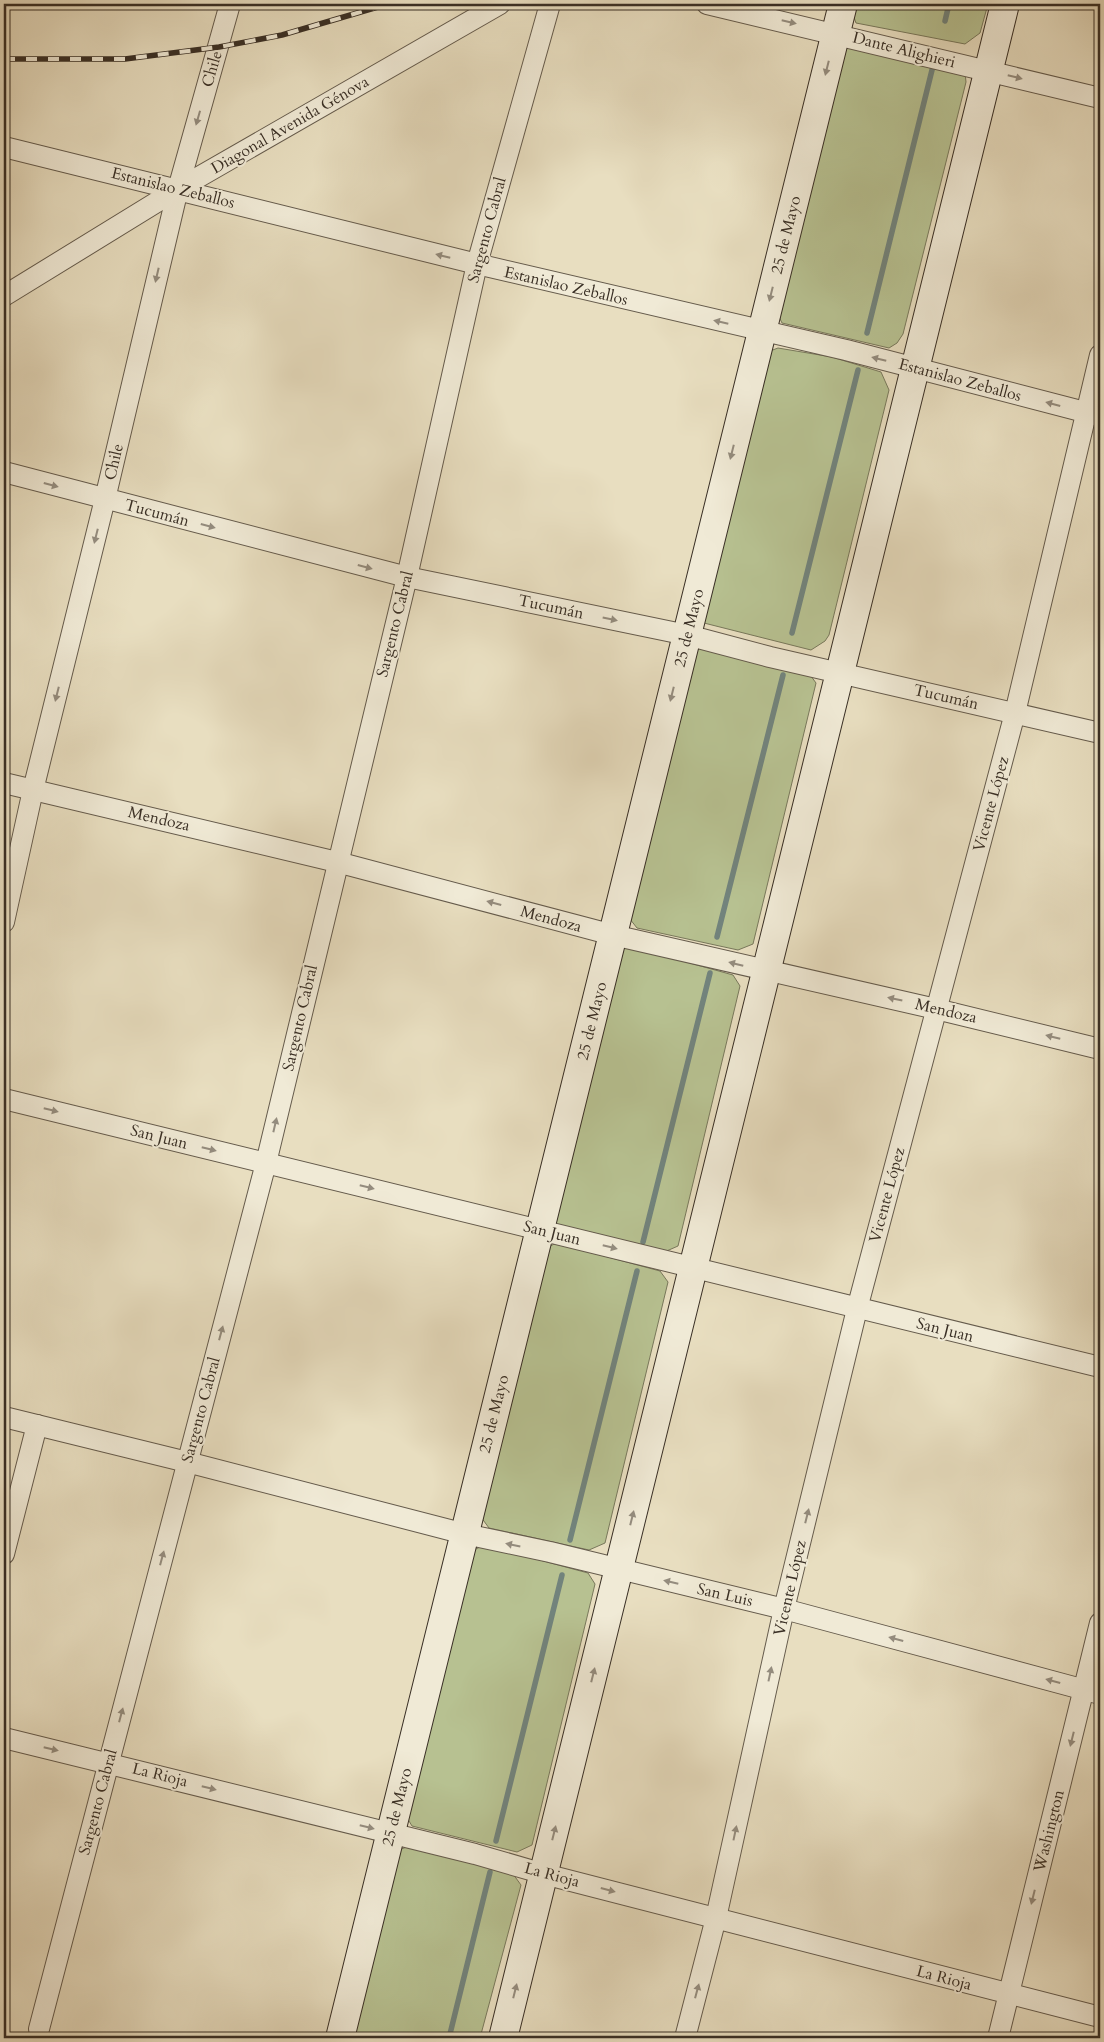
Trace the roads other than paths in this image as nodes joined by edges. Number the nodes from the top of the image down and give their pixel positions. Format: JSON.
{"nodes":[{"id":1,"x":230,"y":4,"type":"edge"},
{"id":2,"x":500,"y":4,"type":"edge"},
{"id":3,"x":550,"y":4,"type":"edge"},
{"id":4,"x":707,"y":4,"type":"edge"},
{"id":5,"x":843,"y":4,"type":"edge"},
{"id":6,"x":1005,"y":4,"type":"edge"},
{"id":7,"x":836,"y":33,"type":"junction"},
{"id":8,"x":988,"y":70,"type":"junction"},
{"id":9,"x":1100,"y":98,"type":"edge"},
{"id":10,"x":4,"y":146,"type":"edge"},
{"id":11,"x":178,"y":189,"type":"junction"},
{"id":12,"x":477,"y":264,"type":"junction"},
{"id":13,"x":4,"y":296,"type":"edge"},
{"id":14,"x":762,"y":332,"type":"junction"},
{"id":15,"x":1100,"y":355,"type":"edge"},
{"id":16,"x":915,"y":368,"type":"junction"},
{"id":17,"x":1093,"y":415,"type":"edge"},
{"id":18,"x":4,"y":472,"type":"edge"},
{"id":19,"x":105,"y":499,"type":"junction"},
{"id":20,"x":406,"y":577,"type":"junction"},
{"id":21,"x":687,"y":635,"type":"junction"},
{"id":22,"x":840,"y":673,"type":"junction"},
{"id":23,"x":1015,"y":712,"type":"junction"},
{"id":24,"x":1100,"y":733,"type":"edge"},
{"id":25,"x":4,"y":783,"type":"edge"},
{"id":26,"x":33,"y":790,"type":"junction"},
{"id":27,"x":337,"y":862,"type":"junction"},
{"id":28,"x":4,"y":922,"type":"edge"},
{"id":29,"x":613,"y":935,"type":"junction"},
{"id":30,"x":766,"y":971,"type":"junction"},
{"id":31,"x":936,"y":1009,"type":"junction"},
{"id":32,"x":1100,"y":1049,"type":"edge"},
{"id":33,"x":4,"y":1099,"type":"edge"},
{"id":34,"x":266,"y":1163,"type":"junction"},
{"id":35,"x":540,"y":1230,"type":"junction"},
{"id":36,"x":693,"y":1268,"type":"junction"},
{"id":37,"x":857,"y":1309,"type":"junction"},
{"id":38,"x":1100,"y":1367,"type":"edge"},
{"id":39,"x":4,"y":1417,"type":"edge"},
{"id":40,"x":36,"y":1425,"type":"junction"},
{"id":41,"x":187,"y":1462,"type":"junction"},
{"id":42,"x":465,"y":1534,"type":"junction"},
{"id":43,"x":4,"y":1554,"type":"edge"},
{"id":44,"x":619,"y":1570,"type":"junction"},
{"id":45,"x":784,"y":1609,"type":"junction"},
{"id":46,"x":1100,"y":1624,"type":"edge"},
{"id":47,"x":1092,"y":1691,"type":"edge"},
{"id":48,"x":4,"y":1738,"type":"edge"},
{"id":49,"x":108,"y":1762,"type":"junction"},
{"id":50,"x":391,"y":1834,"type":"junction"},
{"id":51,"x":544,"y":1874,"type":"junction"},
{"id":52,"x":716,"y":1918,"type":"junction"},
{"id":53,"x":1009,"y":1994,"type":"junction"},
{"id":54,"x":1100,"y":2017,"type":"edge"},
{"id":55,"x":39,"y":2029,"type":"dead end"},
{"id":56,"x":340,"y":2038,"type":"edge"},
{"id":57,"x":503,"y":2038,"type":"edge"},
{"id":58,"x":685,"y":2038,"type":"edge"},
{"id":59,"x":998,"y":2038,"type":"edge"}],
"edges":[{"from":1,"to":11,"type":"street","name":"Chile","one_way":true},
{"from":2,"to":11,"type":"street","name":"Diagonal Avenida Génova"},
{"from":3,"to":12,"type":"street","name":"Sargento Cabral"},
{"from":4,"to":7,"type":"street","name":"Dante Alighieri","one_way":true},
{"from":5,"to":7,"type":"street","name":"25 de Mayo"},
{"from":6,"to":8,"type":"street"},
{"from":7,"to":8,"type":"street","name":"Dante Alighieri"},
{"from":7,"to":14,"type":"street","name":"25 de Mayo","one_way":true},
{"from":8,"to":9,"type":"street","name":"Dante Alighieri","one_way":true},
{"from":8,"to":16,"type":"street"},
{"from":10,"to":11,"type":"street","name":"Estanislao Zeballos"},
{"from":12,"to":11,"type":"street","name":"Estanislao Zeballos","one_way":true},
{"from":11,"to":13,"type":"street","name":"Diagonal Avenida Génova"},
{"from":11,"to":19,"type":"street","name":"Chile","one_way":true},
{"from":14,"to":12,"type":"street","name":"Estanislao Zeballos","one_way":true},
{"from":12,"to":20,"type":"street","name":"Sargento Cabral"},
{"from":16,"to":14,"type":"street","name":"Estanislao Zeballos","one_way":true},
{"from":14,"to":21,"type":"street","name":"25 de Mayo","one_way":true},
{"from":15,"to":17,"type":"street","name":"Vicente López"},
{"from":17,"to":16,"type":"street","name":"Estanislao Zeballos","one_way":true},
{"from":16,"to":22,"type":"street"},
{"from":17,"to":23,"type":"street","name":"Vicente López"},
{"from":18,"to":19,"type":"street","name":"Tucumán","one_way":true},
{"from":19,"to":20,"type":"street","name":"Tucumán","one_way":true},
{"from":19,"to":26,"type":"street","name":"Chile","one_way":true},
{"from":20,"to":21,"type":"street","name":"Tucumán","one_way":true},
{"from":20,"to":27,"type":"street","name":"Sargento Cabral"},
{"from":21,"to":22,"type":"street","name":"Tucumán"},
{"from":21,"to":29,"type":"street","name":"25 de Mayo","one_way":true},
{"from":22,"to":23,"type":"street","name":"Tucumán"},
{"from":22,"to":30,"type":"street"},
{"from":23,"to":24,"type":"street","name":"Tucumán"},
{"from":23,"to":31,"type":"street","name":"Vicente López"},
{"from":25,"to":26,"type":"street","name":"Mendoza"},
{"from":26,"to":27,"type":"street","name":"Mendoza"},
{"from":26,"to":28,"type":"street","name":"Chile"},
{"from":29,"to":27,"type":"street","name":"Mendoza","one_way":true},
{"from":34,"to":27,"type":"street","name":"Sargento Cabral","one_way":true},
{"from":30,"to":29,"type":"street","name":"Mendoza","one_way":true},
{"from":29,"to":35,"type":"street","name":"25 de Mayo"},
{"from":31,"to":30,"type":"street","name":"Mendoza","one_way":true},
{"from":30,"to":36,"type":"street"},
{"from":32,"to":31,"type":"street","name":"Mendoza","one_way":true},
{"from":31,"to":37,"type":"street","name":"Vicente López"},
{"from":33,"to":34,"type":"street","name":"San Juan","one_way":true},
{"from":34,"to":35,"type":"street","name":"San Juan","one_way":true},
{"from":41,"to":34,"type":"street","name":"Sargento Cabral","one_way":true},
{"from":35,"to":36,"type":"street","name":"San Juan","one_way":true},
{"from":35,"to":42,"type":"street","name":"25 de Mayo"},
{"from":36,"to":37,"type":"street","name":"San Juan"},
{"from":44,"to":36,"type":"street","one_way":true},
{"from":37,"to":38,"type":"street","name":"San Juan"},
{"from":45,"to":37,"type":"street","name":"Vicente López","one_way":true},
{"from":39,"to":40,"type":"street","name":"San Luis"},
{"from":40,"to":41,"type":"street","name":"San Luis"},
{"from":40,"to":43,"type":"street"},
{"from":41,"to":42,"type":"street","name":"San Luis"},
{"from":49,"to":41,"type":"street","name":"Sargento Cabral","one_way":true},
{"from":44,"to":42,"type":"street","name":"San Luis","one_way":true},
{"from":42,"to":50,"type":"street","name":"25 de Mayo"},
{"from":45,"to":44,"type":"street","name":"San Luis","one_way":true},
{"from":51,"to":44,"type":"street","one_way":true},
{"from":47,"to":45,"type":"street","name":"San Luis","one_way":true},
{"from":52,"to":45,"type":"street","name":"Vicente López","one_way":true},
{"from":46,"to":47,"type":"street","name":"Washington"},
{"from":47,"to":53,"type":"street","name":"Washington","one_way":true},
{"from":48,"to":49,"type":"street","name":"La Rioja","one_way":true},
{"from":49,"to":50,"type":"street","name":"La Rioja","one_way":true},
{"from":49,"to":55,"type":"street","name":"Sargento Cabral"},
{"from":50,"to":51,"type":"street","name":"La Rioja"},
{"from":50,"to":56,"type":"street","name":"25 de Mayo"},
{"from":51,"to":52,"type":"street","name":"La Rioja","one_way":true},
{"from":57,"to":51,"type":"street","one_way":true},
{"from":52,"to":53,"type":"street","name":"La Rioja"},
{"from":58,"to":52,"type":"street","name":"Vicente López","one_way":true},
{"from":53,"to":54,"type":"street","name":"La Rioja"},
{"from":53,"to":59,"type":"street","name":"Washington"}]}
